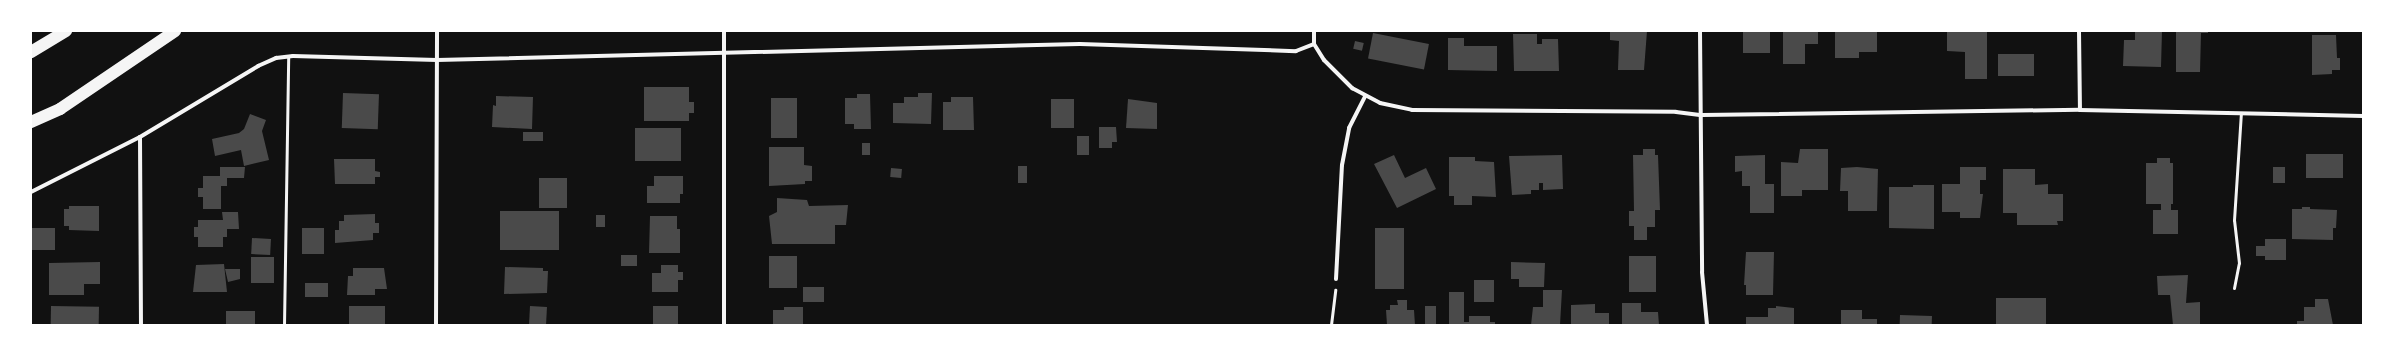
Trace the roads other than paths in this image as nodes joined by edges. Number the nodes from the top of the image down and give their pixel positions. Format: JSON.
{"nodes":[{"id":1,"x":66,"y":31,"type":"edge"},
{"id":2,"x":175,"y":31,"type":"edge"},
{"id":3,"x":437,"y":31,"type":"edge"},
{"id":4,"x":724,"y":31,"type":"edge"},
{"id":5,"x":1314,"y":31,"type":"edge"},
{"id":6,"x":1700,"y":31,"type":"edge"},
{"id":7,"x":2079,"y":31,"type":"edge"},
{"id":8,"x":1314,"y":44,"type":"junction"},
{"id":9,"x":31,"y":52,"type":"edge"},
{"id":10,"x":724,"y":54,"type":"junction"},
{"id":11,"x":288,"y":57,"type":"junction"},
{"id":12,"x":437,"y":60,"type":"junction"},
{"id":13,"x":1365,"y":96,"type":"junction"},
{"id":14,"x":2080,"y":110,"type":"junction"},
{"id":15,"x":2241,"y":113,"type":"junction"},
{"id":16,"x":1702,"y":115,"type":"junction"},
{"id":17,"x":2363,"y":116,"type":"edge"},
{"id":18,"x":31,"y":122,"type":"edge"},
{"id":19,"x":140,"y":137,"type":"junction"},
{"id":20,"x":31,"y":192,"type":"edge"},
{"id":21,"x":1336,"y":279,"type":"road end"},
{"id":22,"x":2234,"y":288,"type":"dead end"},
{"id":23,"x":141,"y":325,"type":"edge"},
{"id":24,"x":284,"y":325,"type":"edge"},
{"id":25,"x":436,"y":325,"type":"edge"},
{"id":26,"x":724,"y":325,"type":"edge"},
{"id":27,"x":1708,"y":325,"type":"edge"}],
"edges":[{"from":1,"to":9,"type":"highway"},
{"from":2,"to":18,"type":"highway"},
{"from":3,"to":12,"type":"street"},
{"from":4,"to":10,"type":"street"},
{"from":5,"to":8,"type":"street"},
{"from":6,"to":16,"type":"street"},
{"from":7,"to":14,"type":"street"},
{"from":8,"to":10,"type":"street"},
{"from":8,"to":13,"type":"street"},
{"from":10,"to":12,"type":"street"},
{"from":10,"to":26,"type":"street"},
{"from":11,"to":12,"type":"street"},
{"from":11,"to":19,"type":"street"},
{"from":11,"to":24,"type":"lane"},
{"from":12,"to":25,"type":"street"},
{"from":13,"to":16,"type":"street"},
{"from":13,"to":21,"type":"street"},
{"from":14,"to":15,"type":"street"},
{"from":14,"to":16,"type":"street"},
{"from":15,"to":17,"type":"street"},
{"from":15,"to":22,"type":"lane"},
{"from":16,"to":27,"type":"street"},
{"from":19,"to":20,"type":"street"},
{"from":19,"to":23,"type":"street"}]}
